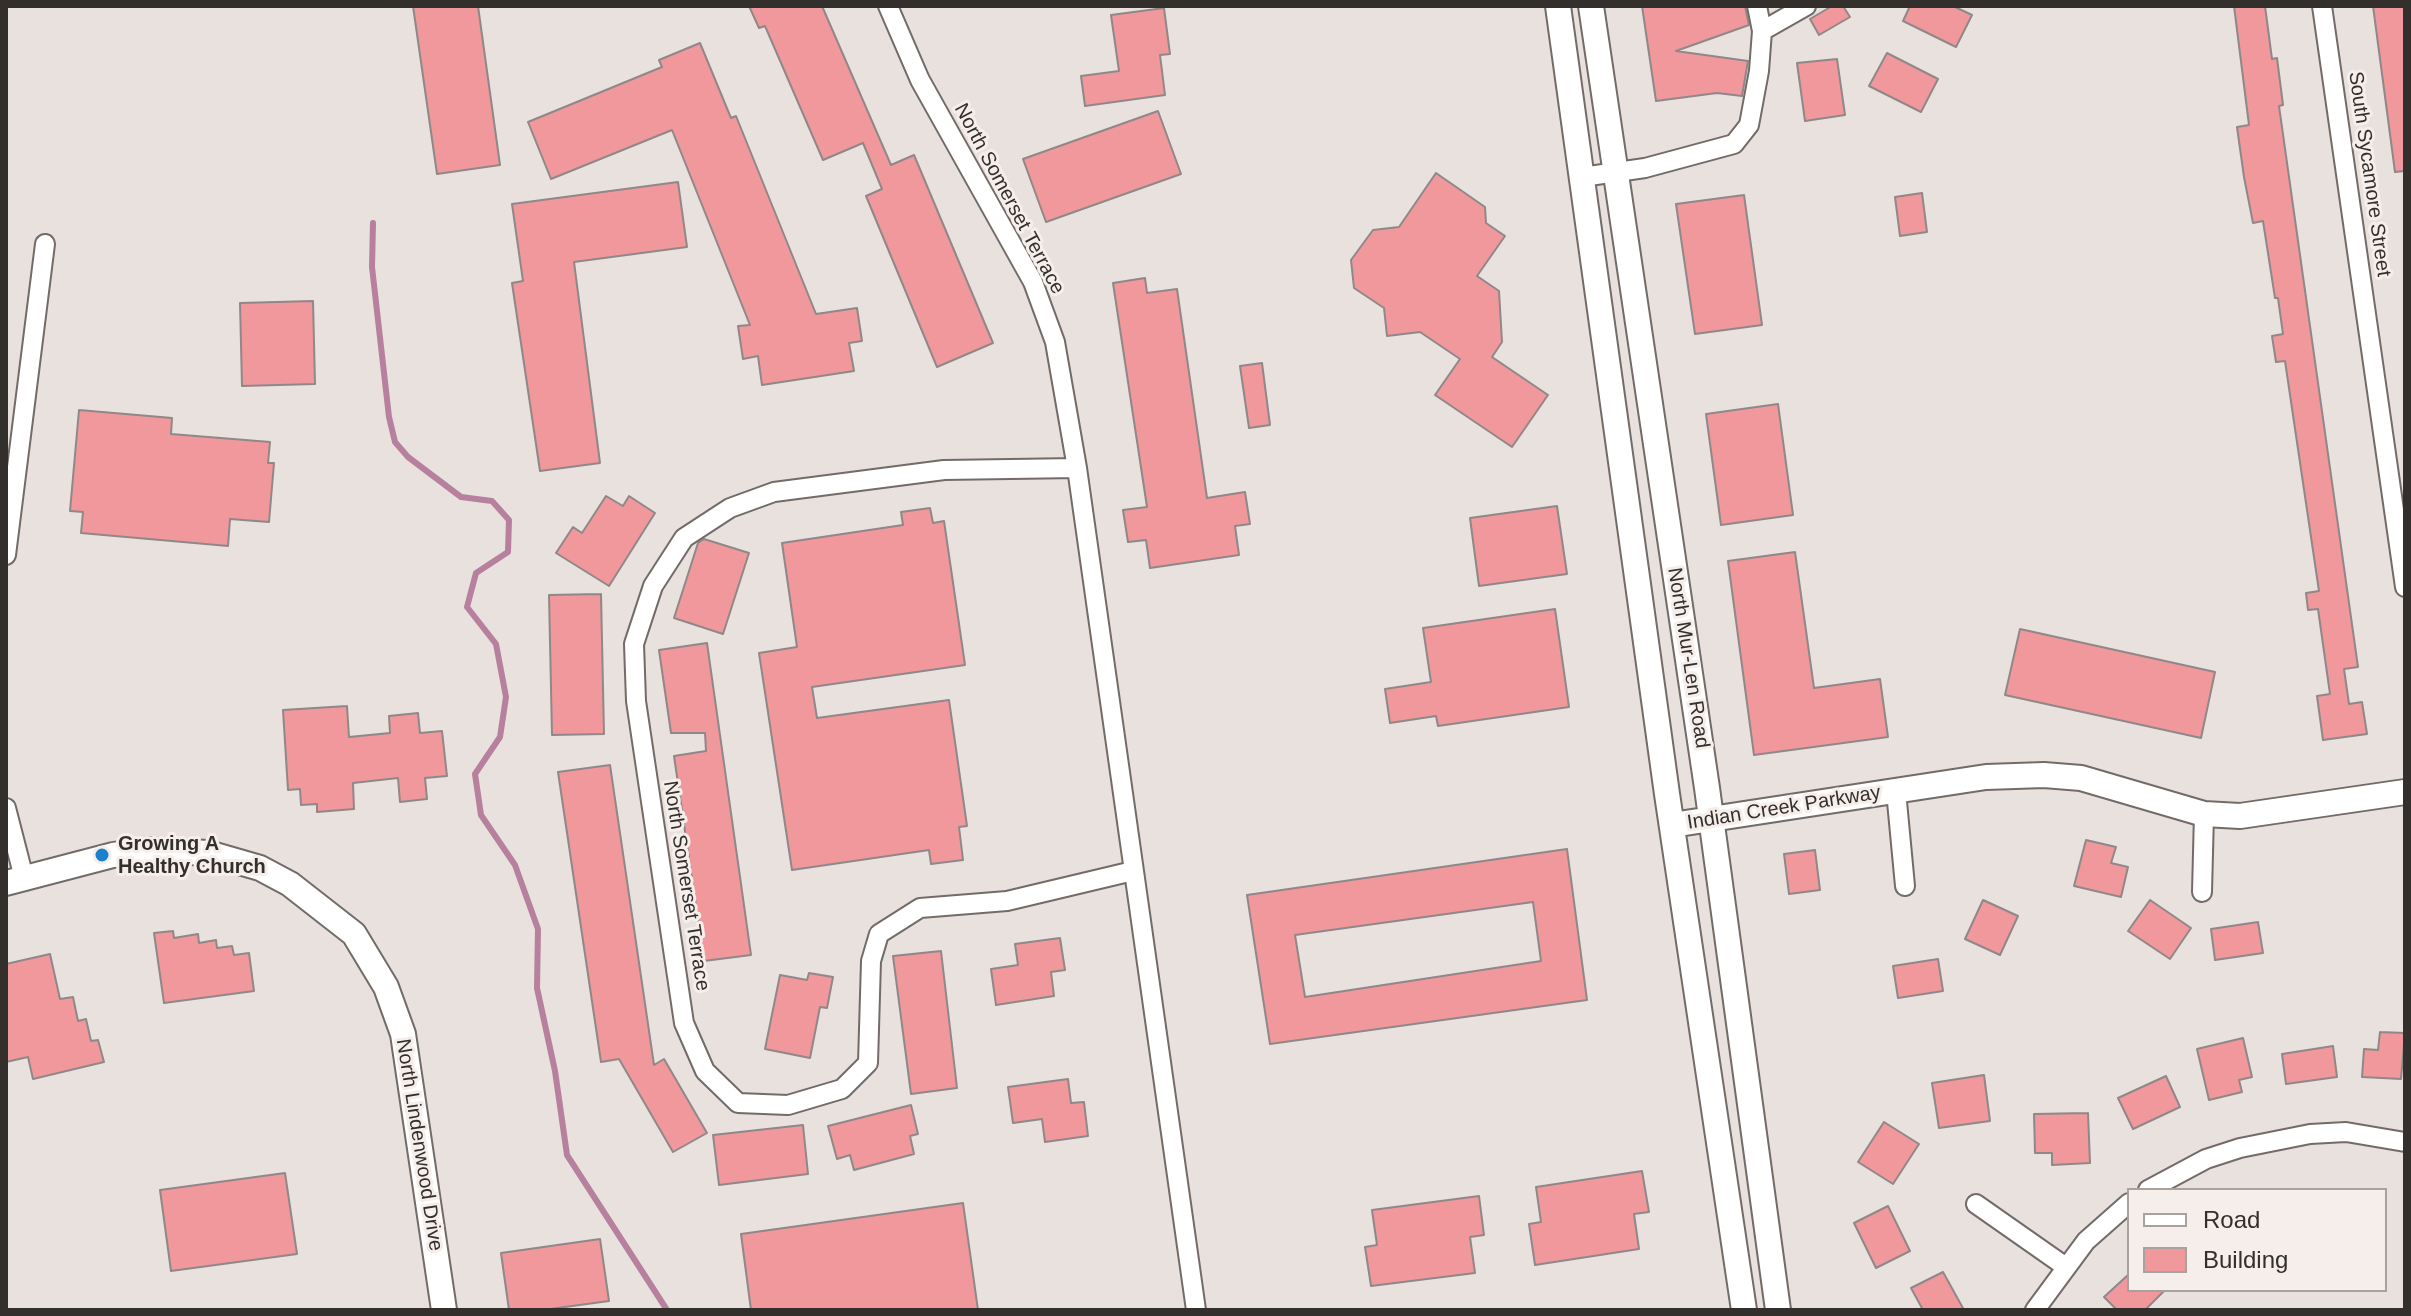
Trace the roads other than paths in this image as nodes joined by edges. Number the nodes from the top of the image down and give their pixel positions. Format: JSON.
{"nodes":[{"id":1,"x":888,"y":6,"type":"edge"},
{"id":2,"x":1558,"y":6,"type":"edge"},
{"id":3,"x":1591,"y":6,"type":"edge"},
{"id":4,"x":1757,"y":6,"type":"edge"},
{"id":5,"x":1806,"y":6,"type":"edge"},
{"id":6,"x":2322,"y":6,"type":"edge"},
{"id":7,"x":1762,"y":31,"type":"junction"},
{"id":8,"x":1615,"y":172,"type":"junction"},
{"id":9,"x":1582,"y":177,"type":"junction"},
{"id":10,"x":45,"y":244,"type":"dead end"},
{"id":11,"x":1077,"y":468,"type":"junction"},
{"id":12,"x":6,"y":555,"type":"edge"},
{"id":13,"x":2405,"y":587,"type":"edge"},
{"id":14,"x":1896,"y":791,"type":"junction"},
{"id":15,"x":2405,"y":792,"type":"edge"},
{"id":16,"x":6,"y":808,"type":"edge"},
{"id":17,"x":2204,"y":814,"type":"junction"},
{"id":18,"x":1712,"y":820,"type":"junction"},
{"id":19,"x":1672,"y":825,"type":"junction"},
{"id":20,"x":1133,"y":871,"type":"junction"},
{"id":21,"x":15,"y":880,"type":"edge"},
{"id":22,"x":1905,"y":886,"type":"dead end"},
{"id":23,"x":2202,"y":892,"type":"dead end"},
{"id":24,"x":2405,"y":1142,"type":"edge"},
{"id":25,"x":2152,"y":1188,"type":"edge"},
{"id":26,"x":1976,"y":1204,"type":"dead end"},
{"id":27,"x":2127,"y":1205,"type":"edge"},
{"id":28,"x":2066,"y":1267,"type":"junction"},
{"id":29,"x":444,"y":1310,"type":"edge"},
{"id":30,"x":1196,"y":1310,"type":"edge"},
{"id":31,"x":1744,"y":1310,"type":"edge"},
{"id":32,"x":1778,"y":1310,"type":"edge"},
{"id":33,"x":2035,"y":1310,"type":"edge"}],
"edges":[{"from":1,"to":11,"type":"street","name":"North Somerset Terrace"},
{"from":2,"to":9,"type":"main road","name":"North Mur-Len Road"},
{"from":3,"to":8,"type":"main road","name":"North Mur-Len Road"},
{"from":4,"to":7,"type":"street"},
{"from":5,"to":7,"type":"street"},
{"from":6,"to":13,"type":"street","name":"South Sycamore Street"},
{"from":7,"to":8,"type":"street"},
{"from":8,"to":9,"type":"street"},
{"from":8,"to":18,"type":"main road","name":"North Mur-Len Road"},
{"from":9,"to":19,"type":"main road","name":"North Mur-Len Road"},
{"from":10,"to":12,"type":"street"},
{"from":11,"to":20,"type":"street","name":"North Somerset Terrace"},
{"from":11,"to":20,"type":"street","name":"North Somerset Terrace"},
{"from":14,"to":17,"type":"main road","name":"Indian Creek Parkway"},
{"from":14,"to":18,"type":"main road","name":"Indian Creek Parkway"},
{"from":14,"to":22,"type":"street","name":"Indian Creek Parkway"},
{"from":15,"to":17,"type":"main road","name":"Indian Creek Parkway"},
{"from":16,"to":21,"type":"street"},
{"from":17,"to":23,"type":"street"},
{"from":18,"to":19,"type":"main road","name":"Indian Creek Parkway"},
{"from":18,"to":32,"type":"main road","name":"North Mur-Len Road"},
{"from":19,"to":31,"type":"main road","name":"North Mur-Len Road"},
{"from":20,"to":30,"type":"street","name":"North Somerset Terrace"},
{"from":21,"to":29,"type":"main road","name":"North Lindenwood Drive"},
{"from":24,"to":25,"type":"street"},
{"from":26,"to":28,"type":"street"},
{"from":27,"to":28,"type":"street"},
{"from":28,"to":33,"type":"street"}]}
